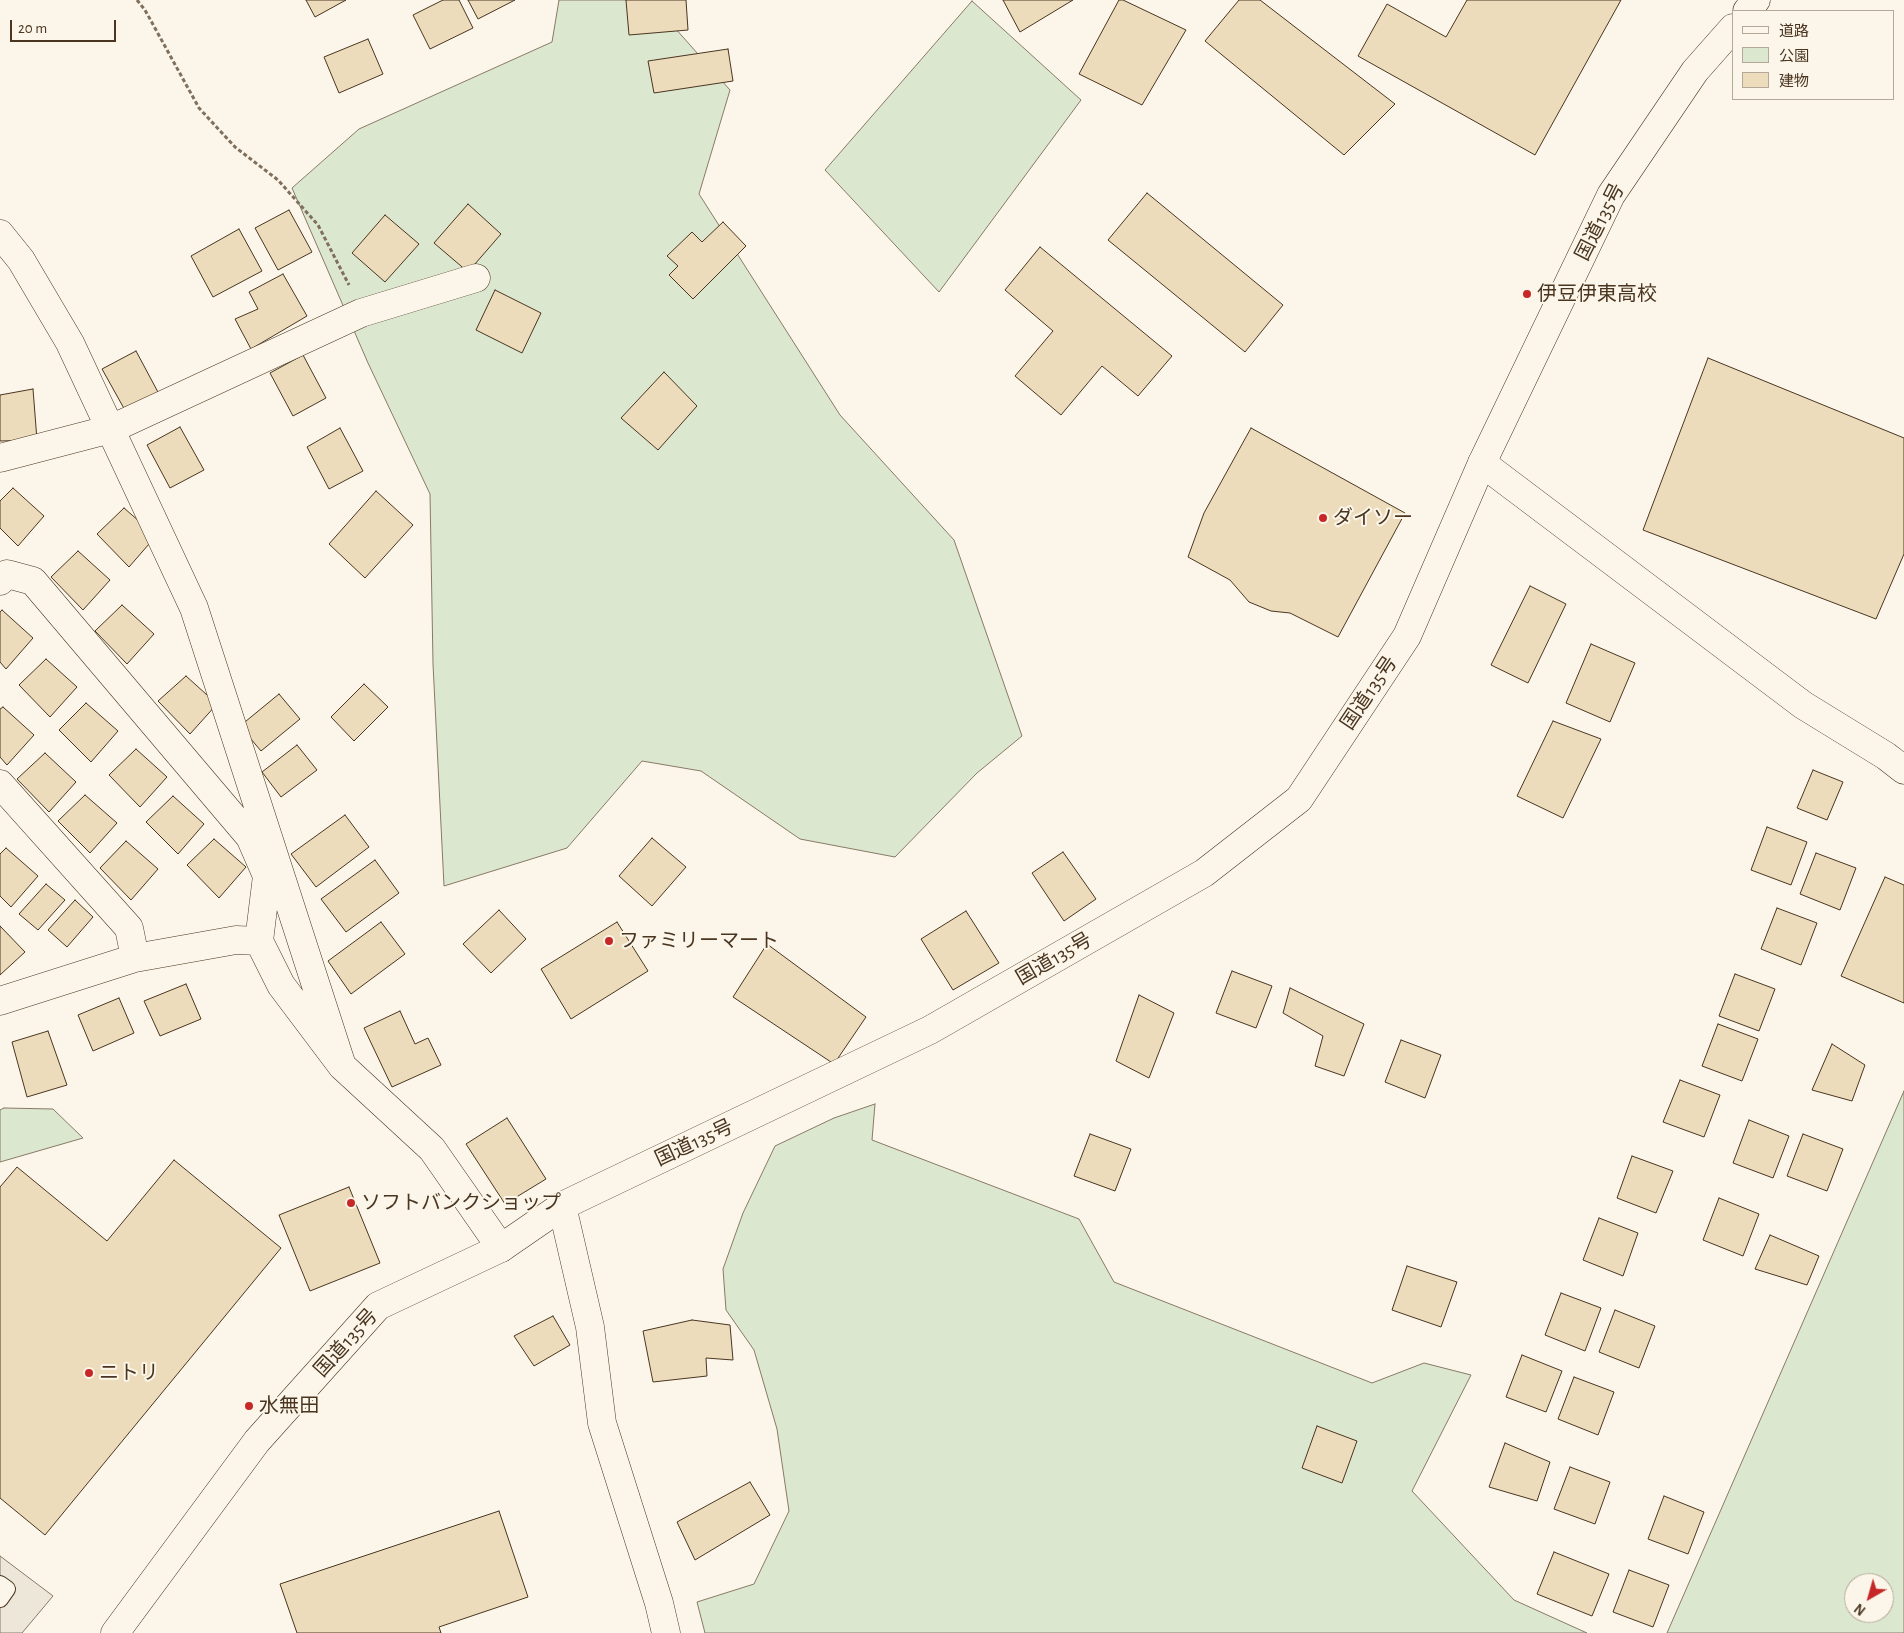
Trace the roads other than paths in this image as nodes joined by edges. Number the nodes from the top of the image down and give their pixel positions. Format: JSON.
{"nodes":[{"id":1,"x":1756,"y":0,"type":"edge"},
{"id":2,"x":1748,"y":10,"type":"edge"},
{"id":3,"x":1732,"y":29,"type":"edge"},
{"id":4,"x":0,"y":234,"type":"edge"},
{"id":5,"x":476,"y":278,"type":"dead end"},
{"id":6,"x":111,"y":429,"type":"junction"},
{"id":7,"x":0,"y":458,"type":"edge"},
{"id":8,"x":1482,"y":464,"type":"junction"},
{"id":9,"x":0,"y":581,"type":"edge"},
{"id":10,"x":1904,"y":770,"type":"edge"},
{"id":11,"x":0,"y":784,"type":"edge"},
{"id":12,"x":259,"y":941,"type":"junction"},
{"id":13,"x":135,"y":958,"type":"junction"},
{"id":14,"x":0,"y":1001,"type":"edge"},
{"id":15,"x":342,"y":1066,"type":"junction"},
{"id":16,"x":562,"y":1206,"type":"junction"},
{"id":17,"x":501,"y":1248,"type":"junction"},
{"id":18,"x":0,"y":1584,"type":"edge"},
{"id":19,"x":0,"y":1599,"type":"edge"},
{"id":20,"x":115,"y":1633,"type":"edge"},
{"id":21,"x":666,"y":1633,"type":"edge"}],
"edges":[{"from":1,"to":2,"type":"main road"},
{"from":3,"to":8,"type":"main road","name":"国道135号"},
{"from":4,"to":6,"type":"main road"},
{"from":5,"to":6,"type":"main road"},
{"from":6,"to":7,"type":"main road"},
{"from":6,"to":15,"type":"main road"},
{"from":8,"to":10,"type":"main road"},
{"from":8,"to":16,"type":"main road","name":"国道135号"},
{"from":9,"to":12,"type":"main road"},
{"from":11,"to":13,"type":"main road"},
{"from":12,"to":13,"type":"main road"},
{"from":12,"to":15,"type":"main road"},
{"from":13,"to":14,"type":"main road"},
{"from":15,"to":17,"type":"main road"},
{"from":16,"to":17,"type":"main road","name":"国道135号"},
{"from":16,"to":21,"type":"main road"},
{"from":17,"to":20,"type":"main road","name":"国道135号"},
{"from":18,"to":19,"type":"lane"}]}
